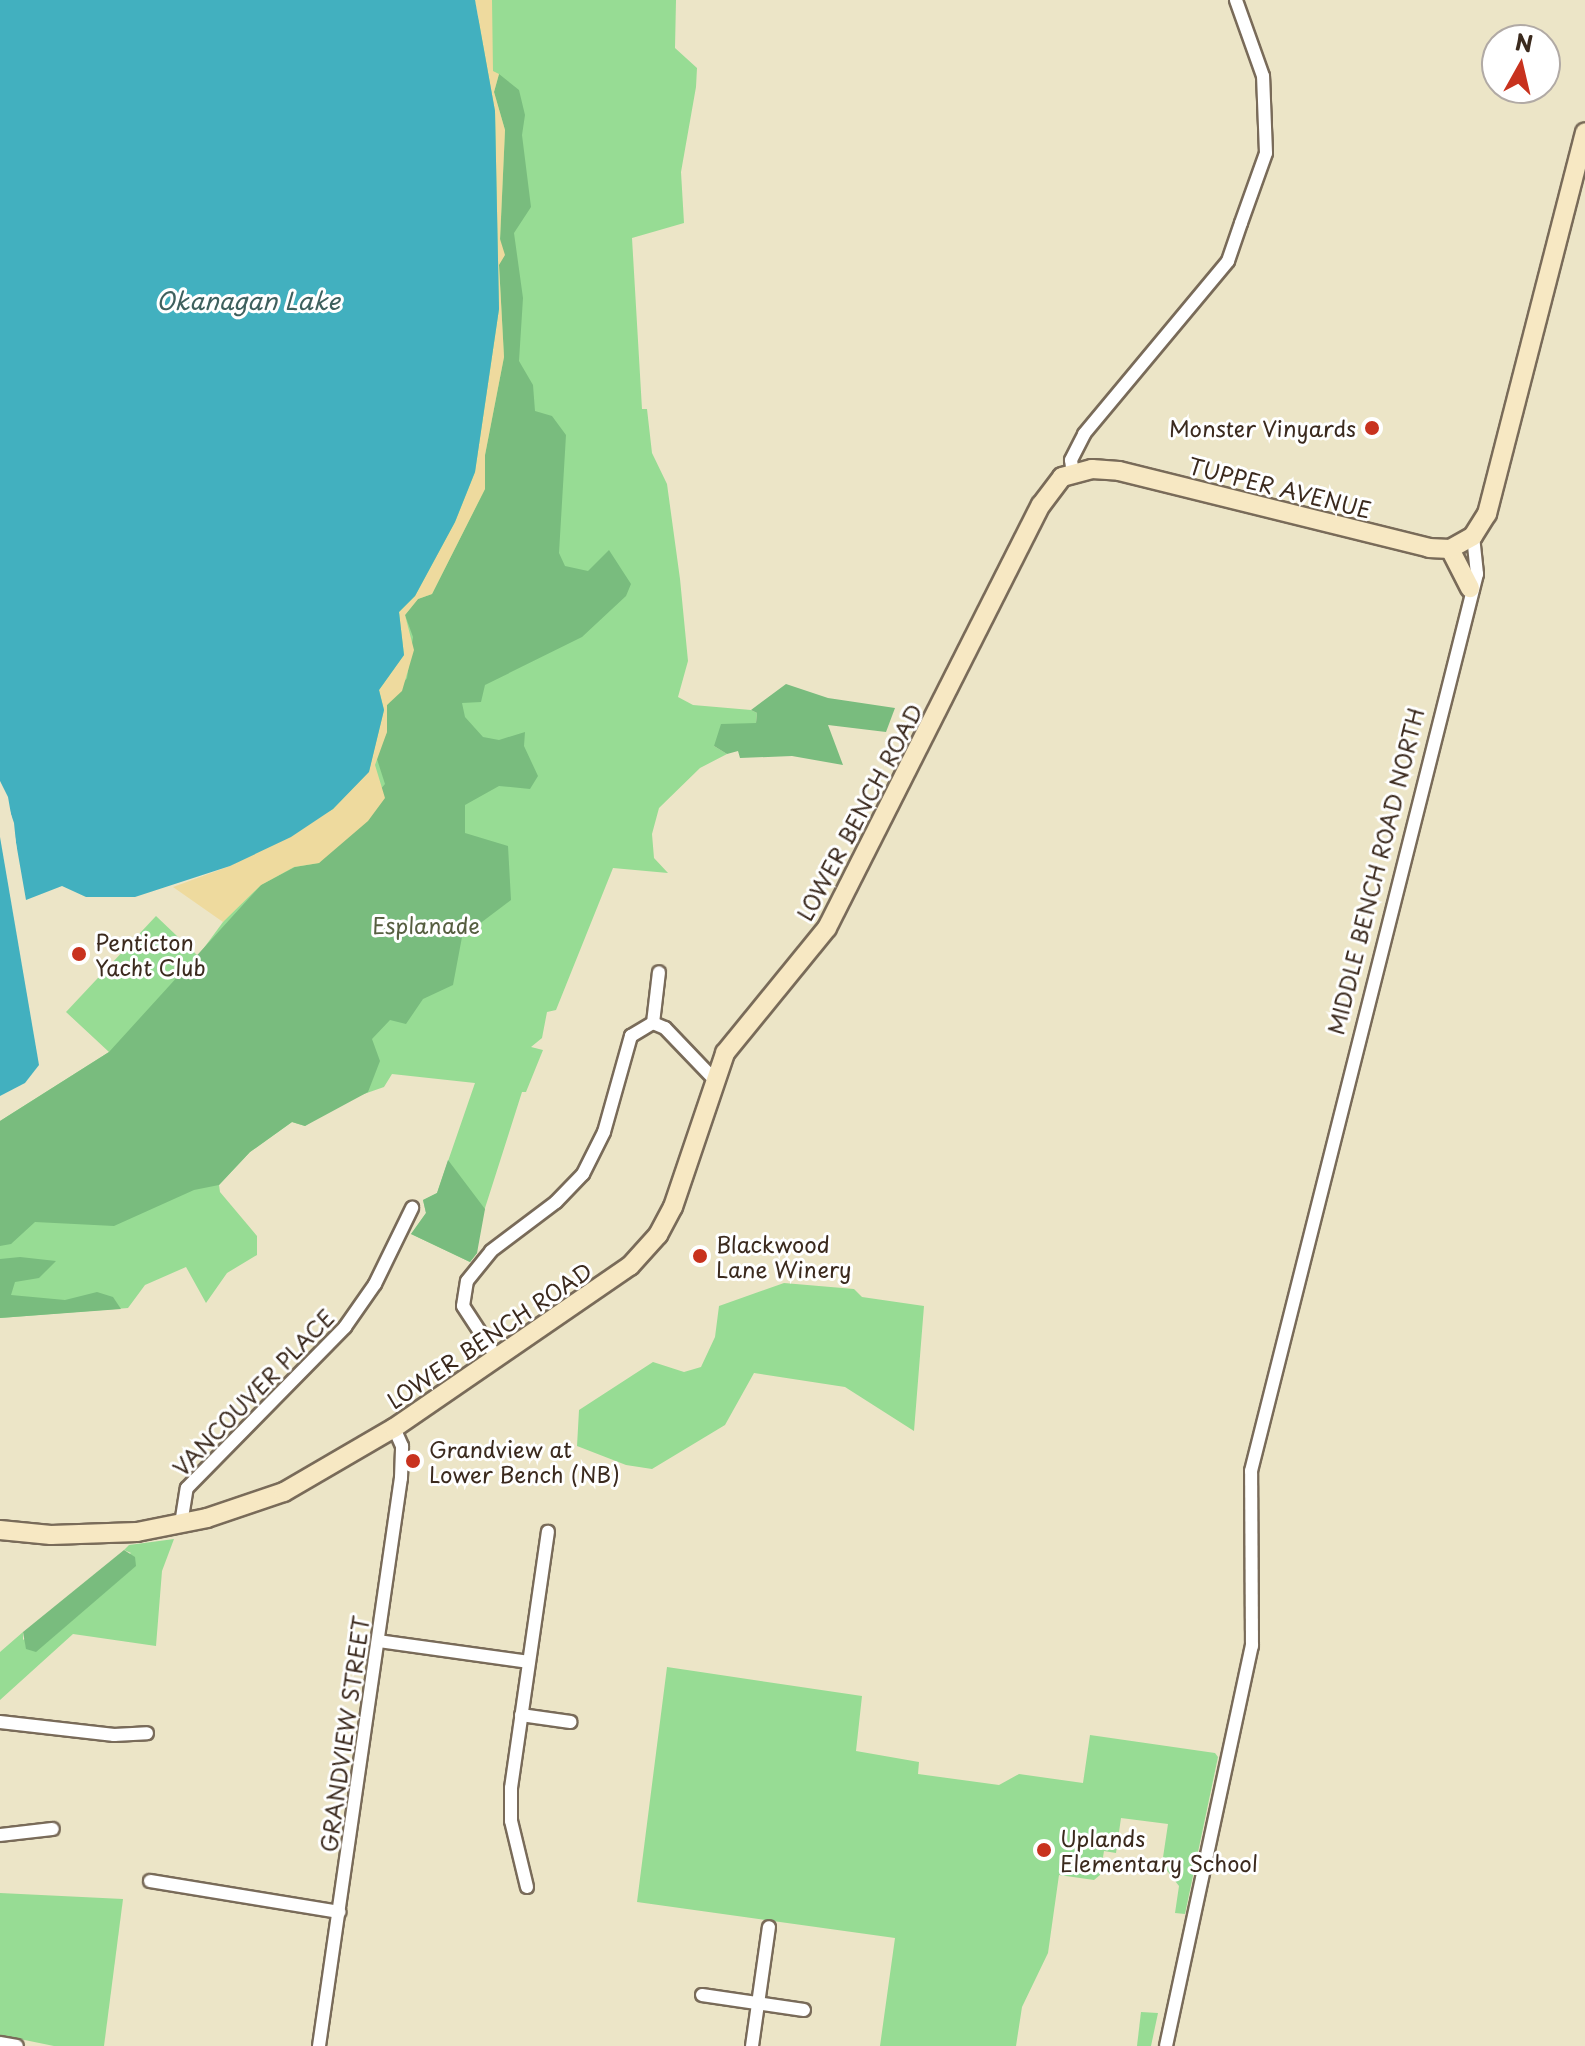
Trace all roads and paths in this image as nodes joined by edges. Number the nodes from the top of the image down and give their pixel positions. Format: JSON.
{"nodes":[{"id":1,"x":1236,"y":0,"type":"edge"},
{"id":2,"x":1585,"y":132,"type":"edge"},
{"id":3,"x":1073,"y":473,"type":"junction"},
{"id":4,"x":1473,"y":536,"type":"junction"},
{"id":5,"x":1450,"y":549,"type":"junction"},
{"id":6,"x":1470,"y":588,"type":"junction"},
{"id":7,"x":659,"y":972,"type":"dead end"},
{"id":8,"x":653,"y":1023,"type":"junction"},
{"id":9,"x":713,"y":1078,"type":"junction"},
{"id":10,"x":412,"y":1208,"type":"dead end"},
{"id":11,"x":497,"y":1358,"type":"junction"},
{"id":12,"x":394,"y":1428,"type":"junction"},
{"id":13,"x":181,"y":1524,"type":"junction"},
{"id":14,"x":0,"y":1530,"type":"edge"},
{"id":15,"x":548,"y":1532,"type":"dead end"},
{"id":16,"x":378,"y":1641,"type":"junction"},
{"id":17,"x":529,"y":1662,"type":"junction"},
{"id":18,"x":521,"y":1715,"type":"junction"},
{"id":19,"x":0,"y":1722,"type":"edge"},
{"id":20,"x":571,"y":1722,"type":"dead end"},
{"id":21,"x":147,"y":1733,"type":"dead end"},
{"id":22,"x":53,"y":1829,"type":"dead end"},
{"id":23,"x":0,"y":1835,"type":"edge"},
{"id":24,"x":150,"y":1881,"type":"dead end"},
{"id":25,"x":527,"y":1887,"type":"dead end"},
{"id":26,"x":339,"y":1912,"type":"junction"},
{"id":27,"x":769,"y":1927,"type":"dead end"},
{"id":28,"x":702,"y":1995,"type":"dead end"},
{"id":29,"x":758,"y":2004,"type":"junction"},
{"id":30,"x":804,"y":2010,"type":"dead end"},
{"id":31,"x":0,"y":2043,"type":"edge"},
{"id":32,"x":17,"y":2046,"type":"edge"},
{"id":33,"x":319,"y":2046,"type":"edge"},
{"id":34,"x":752,"y":2046,"type":"edge"},
{"id":35,"x":1166,"y":2046,"type":"edge"}],
"edges":[{"from":1,"to":3,"type":"street"},
{"from":2,"to":4,"type":"street"},
{"from":3,"to":5,"type":"street","name":"TUPPER AVENUE"},
{"from":3,"to":9,"type":"street","name":"LOWER BENCH ROAD"},
{"from":4,"to":5,"type":"street"},
{"from":4,"to":6,"type":"street","name":"MIDDLE BENCH ROAD NORTH"},
{"from":5,"to":6,"type":"street"},
{"from":6,"to":35,"type":"street","name":"MIDDLE BENCH ROAD NORTH"},
{"from":7,"to":8,"type":"street"},
{"from":8,"to":9,"type":"street"},
{"from":8,"to":11,"type":"street"},
{"from":9,"to":11,"type":"street","name":"LOWER BENCH ROAD"},
{"from":10,"to":13,"type":"street","name":"VANCOUVER PLACE"},
{"from":11,"to":12,"type":"street","name":"LOWER BENCH ROAD"},
{"from":12,"to":13,"type":"street","name":"LOWER BENCH ROAD"},
{"from":12,"to":16,"type":"street","name":"GRANDVIEW STREET"},
{"from":13,"to":14,"type":"street","name":"LOWER BENCH ROAD"},
{"from":15,"to":17,"type":"street"},
{"from":16,"to":17,"type":"street"},
{"from":16,"to":26,"type":"street","name":"GRANDVIEW STREET"},
{"from":17,"to":18,"type":"street"},
{"from":18,"to":20,"type":"street"},
{"from":18,"to":25,"type":"street"},
{"from":19,"to":21,"type":"street"},
{"from":22,"to":23,"type":"street"},
{"from":24,"to":26,"type":"street"},
{"from":26,"to":33,"type":"street","name":"GRANDVIEW STREET"},
{"from":27,"to":29,"type":"street"},
{"from":28,"to":29,"type":"street"},
{"from":29,"to":30,"type":"street"},
{"from":29,"to":34,"type":"street"},
{"from":31,"to":32,"type":"street"}]}
